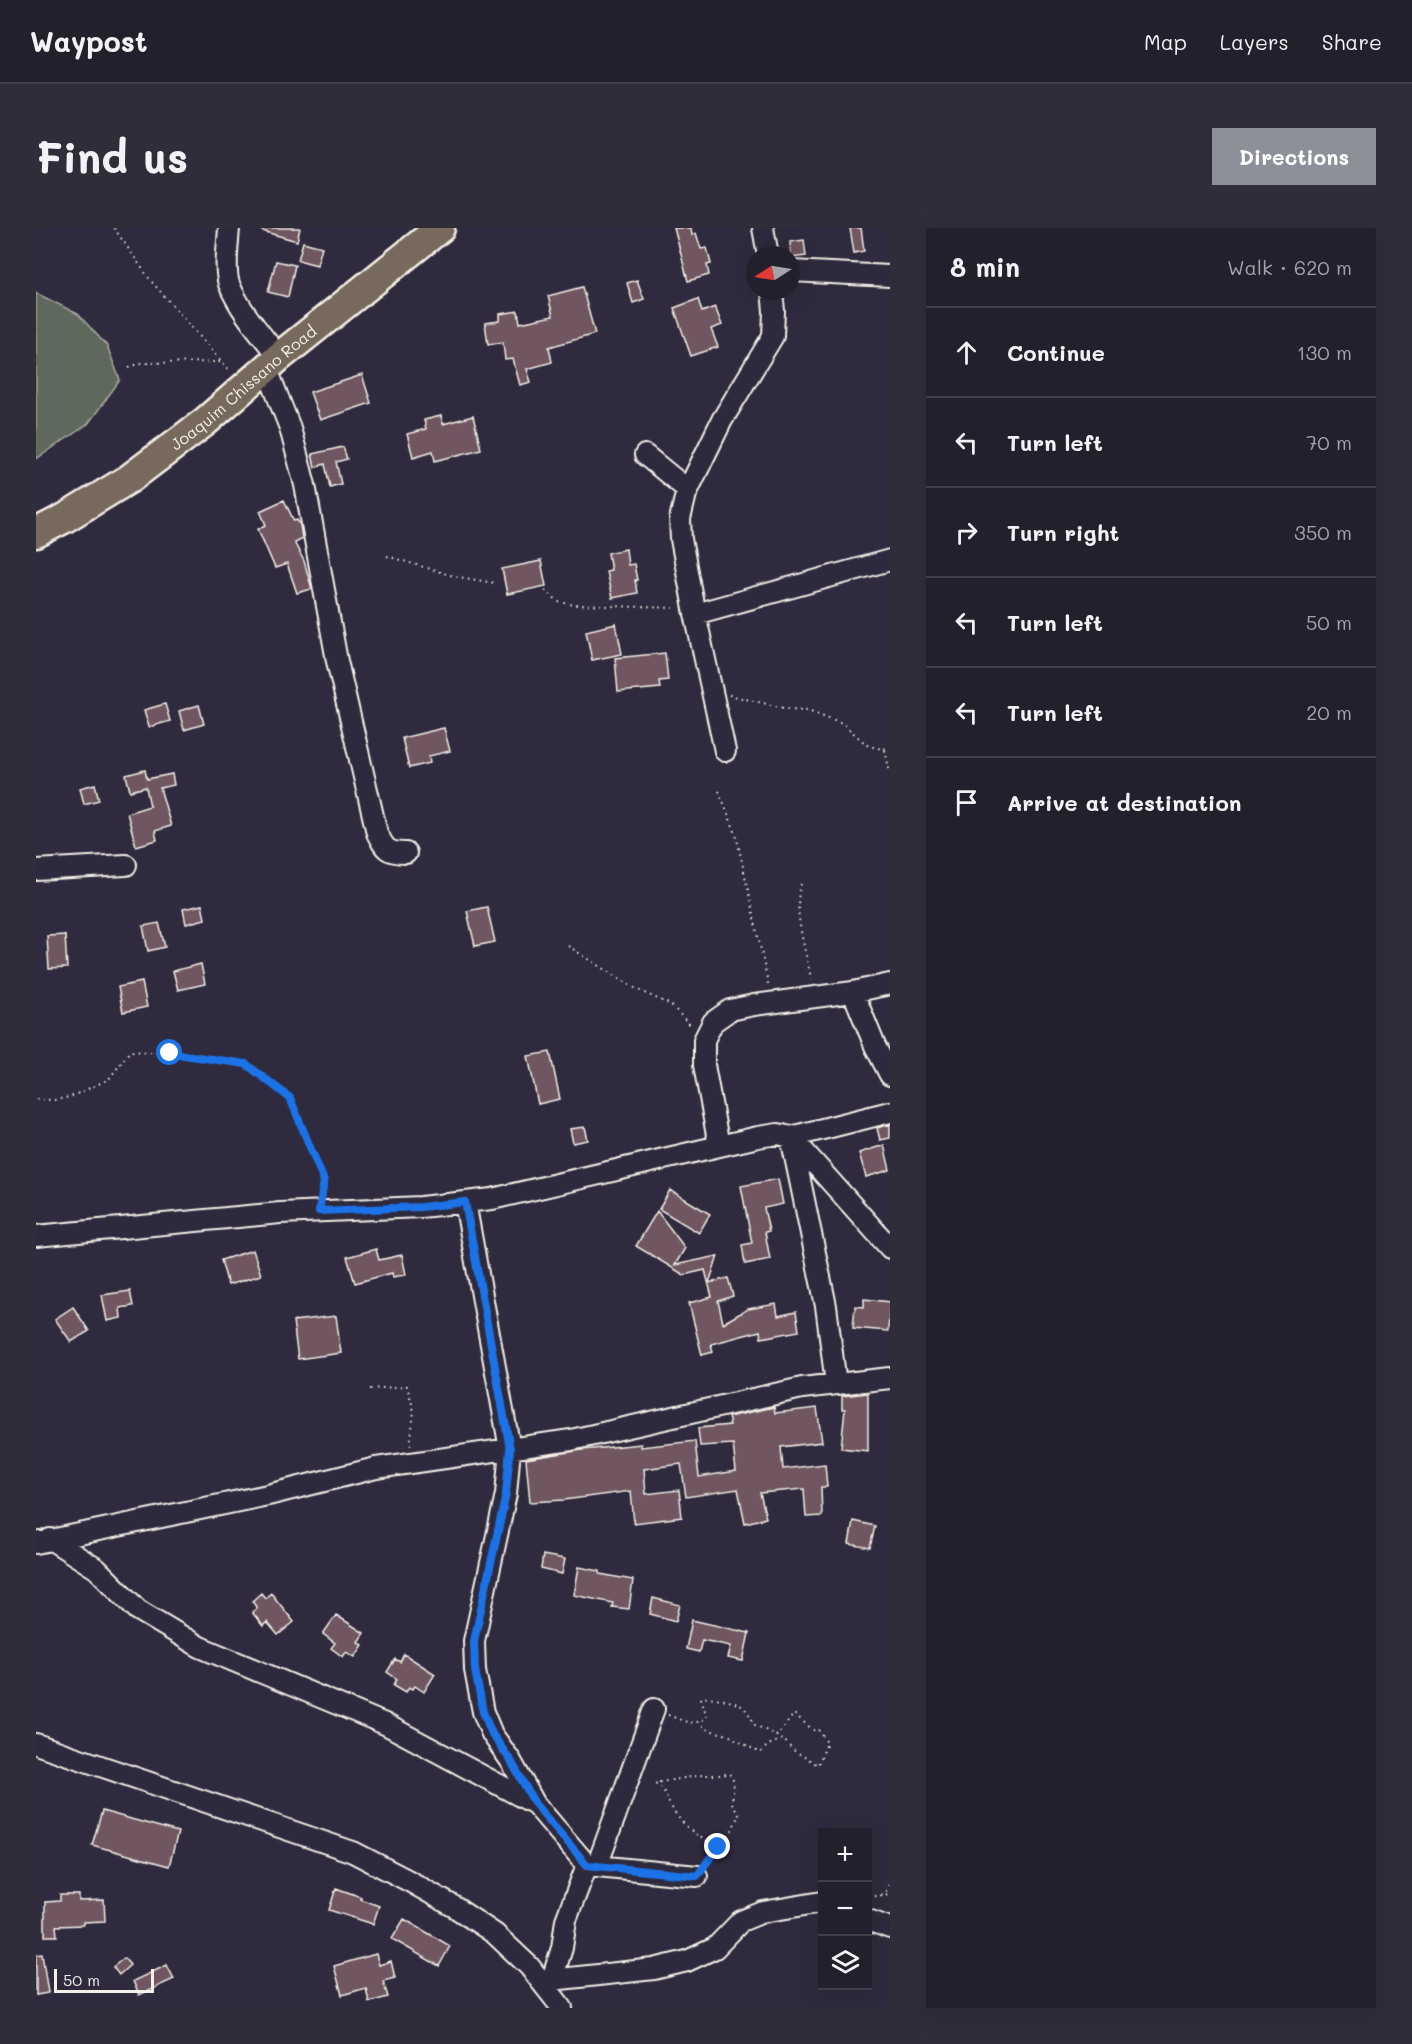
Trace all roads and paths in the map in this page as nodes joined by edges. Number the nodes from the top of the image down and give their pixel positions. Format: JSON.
{"nodes":[{"id":1,"x":114,"y":228,"type":"edge"},
{"id":2,"x":229,"y":228,"type":"edge"},
{"id":3,"x":440,"y":228,"type":"edge"},
{"id":4,"x":763,"y":228,"type":"edge"},
{"id":5,"x":766,"y":246,"type":"edge"},
{"id":6,"x":800,"y":271,"type":"edge"},
{"id":7,"x":890,"y":276,"type":"edge"},
{"id":8,"x":773,"y":300,"type":"edge"},
{"id":9,"x":223,"y":362,"type":"junction"},
{"id":10,"x":273,"y":363,"type":"junction"},
{"id":11,"x":129,"y":367,"type":"dead end"},
{"id":12,"x":244,"y":388,"type":"junction"},
{"id":13,"x":645,"y":455,"type":"dead end"},
{"id":14,"x":688,"y":490,"type":"junction"},
{"id":15,"x":36,"y":533,"type":"edge"},
{"id":16,"x":387,"y":556,"type":"dead end"},
{"id":17,"x":890,"y":560,"type":"edge"},
{"id":18,"x":495,"y":583,"type":"dead end"},
{"id":19,"x":545,"y":590,"type":"dead end"},
{"id":20,"x":694,"y":611,"type":"junction"},
{"id":21,"x":712,"y":691,"type":"junction"},
{"id":22,"x":890,"y":749,"type":"edge"},
{"id":23,"x":885,"y":750,"type":"junction"},
{"id":24,"x":725,"y":751,"type":"dead end"},
{"id":25,"x":890,"y":773,"type":"edge"},
{"id":26,"x":719,"y":791,"type":"dead end"},
{"id":27,"x":406,"y":853,"type":"dead end"},
{"id":28,"x":126,"y":865,"type":"dead end"},
{"id":29,"x":36,"y":870,"type":"edge"},
{"id":30,"x":801,"y":884,"type":"dead end"},
{"id":31,"x":568,"y":946,"type":"dead end"},
{"id":32,"x":890,"y":984,"type":"edge"},
{"id":33,"x":853,"y":992,"type":"junction"},
{"id":34,"x":815,"y":997,"type":"junction"},
{"id":35,"x":772,"y":1002,"type":"junction"},
{"id":36,"x":704,"y":1040,"type":"junction"},
{"id":37,"x":890,"y":1075,"type":"edge"},
{"id":38,"x":36,"y":1099,"type":"edge"},
{"id":39,"x":890,"y":1112,"type":"edge"},
{"id":40,"x":791,"y":1137,"type":"junction"},
{"id":41,"x":719,"y":1146,"type":"junction"},
{"id":42,"x":465,"y":1202,"type":"junction"},
{"id":43,"x":319,"y":1211,"type":"junction"},
{"id":44,"x":36,"y":1236,"type":"edge"},
{"id":45,"x":890,"y":1248,"type":"edge"},
{"id":46,"x":890,"y":1378,"type":"edge"},
{"id":47,"x":836,"y":1383,"type":"junction"},
{"id":48,"x":370,"y":1389,"type":"dead end"},
{"id":49,"x":510,"y":1449,"type":"junction"},
{"id":50,"x":409,"y":1463,"type":"junction"},
{"id":51,"x":43,"y":1541,"type":"edge"},
{"id":52,"x":658,"y":1712,"type":"joint"},
{"id":53,"x":700,"y":1722,"type":"junction"},
{"id":54,"x":36,"y":1744,"type":"edge"},
{"id":55,"x":535,"y":1804,"type":"junction"},
{"id":56,"x":718,"y":1847,"type":"junction"},
{"id":57,"x":592,"y":1865,"type":"junction"},
{"id":58,"x":697,"y":1876,"type":"joint"},
{"id":59,"x":890,"y":1880,"type":"edge"},
{"id":60,"x":890,"y":1894,"type":"edge"},
{"id":61,"x":881,"y":1895,"type":"junction"},
{"id":62,"x":872,"y":1896,"type":"edge"},
{"id":63,"x":818,"y":1903,"type":"edge"},
{"id":64,"x":872,"y":1922,"type":"edge"},
{"id":65,"x":890,"y":1928,"type":"edge"},
{"id":66,"x":550,"y":1985,"type":"junction"},
{"id":67,"x":562,"y":2008,"type":"edge"}],
"edges":[{"from":1,"to":9,"type":"path"},
{"from":2,"to":10,"type":"street"},
{"from":3,"to":10,"type":"highway","name":"Joaquim Chissano Road"},
{"from":4,"to":5,"type":"street"},
{"from":6,"to":7,"type":"street"},
{"from":8,"to":14,"type":"street"},
{"from":9,"to":11,"type":"path"},
{"from":9,"to":12,"type":"path"},
{"from":10,"to":12,"type":"highway","name":"Joaquim Chissano Road"},
{"from":10,"to":27,"type":"street"},
{"from":12,"to":15,"type":"highway","name":"Joaquim Chissano Road"},
{"from":13,"to":14,"type":"street"},
{"from":14,"to":20,"type":"street"},
{"from":16,"to":18,"type":"path"},
{"from":17,"to":20,"type":"street"},
{"from":19,"to":20,"type":"path"},
{"from":20,"to":21,"type":"street"},
{"from":21,"to":23,"type":"path"},
{"from":21,"to":24,"type":"street"},
{"from":22,"to":23,"type":"path"},
{"from":23,"to":25,"type":"path"},
{"from":26,"to":35,"type":"path"},
{"from":28,"to":29,"type":"street"},
{"from":30,"to":34,"type":"path"},
{"from":31,"to":36,"type":"path"},
{"from":32,"to":33,"type":"street"},
{"from":33,"to":34,"type":"street"},
{"from":33,"to":37,"type":"street"},
{"from":34,"to":35,"type":"street"},
{"from":35,"to":36,"type":"street"},
{"from":36,"to":41,"type":"street"},
{"from":38,"to":43,"type":"path"},
{"from":39,"to":40,"type":"street"},
{"from":40,"to":41,"type":"street"},
{"from":40,"to":45,"type":"street"},
{"from":40,"to":47,"type":"street"},
{"from":41,"to":42,"type":"street"},
{"from":42,"to":43,"type":"street"},
{"from":42,"to":49,"type":"street"},
{"from":43,"to":44,"type":"street"},
{"from":46,"to":47,"type":"street"},
{"from":47,"to":49,"type":"street"},
{"from":48,"to":50,"type":"path"},
{"from":49,"to":50,"type":"street"},
{"from":49,"to":55,"type":"street"},
{"from":50,"to":51,"type":"street"},
{"from":51,"to":55,"type":"street"},
{"from":52,"to":53,"type":"path"},
{"from":52,"to":57,"type":"street"},
{"from":53,"to":53,"type":"path"},
{"from":54,"to":66,"type":"street"},
{"from":55,"to":57,"type":"street"},
{"from":56,"to":56,"type":"path"},
{"from":56,"to":58,"type":"path"},
{"from":57,"to":58,"type":"street"},
{"from":57,"to":66,"type":"street"},
{"from":59,"to":61,"type":"path"},
{"from":60,"to":61,"type":"path"},
{"from":61,"to":62,"type":"path"},
{"from":63,"to":66,"type":"street"},
{"from":64,"to":65,"type":"street"},
{"from":66,"to":67,"type":"street"}]}
